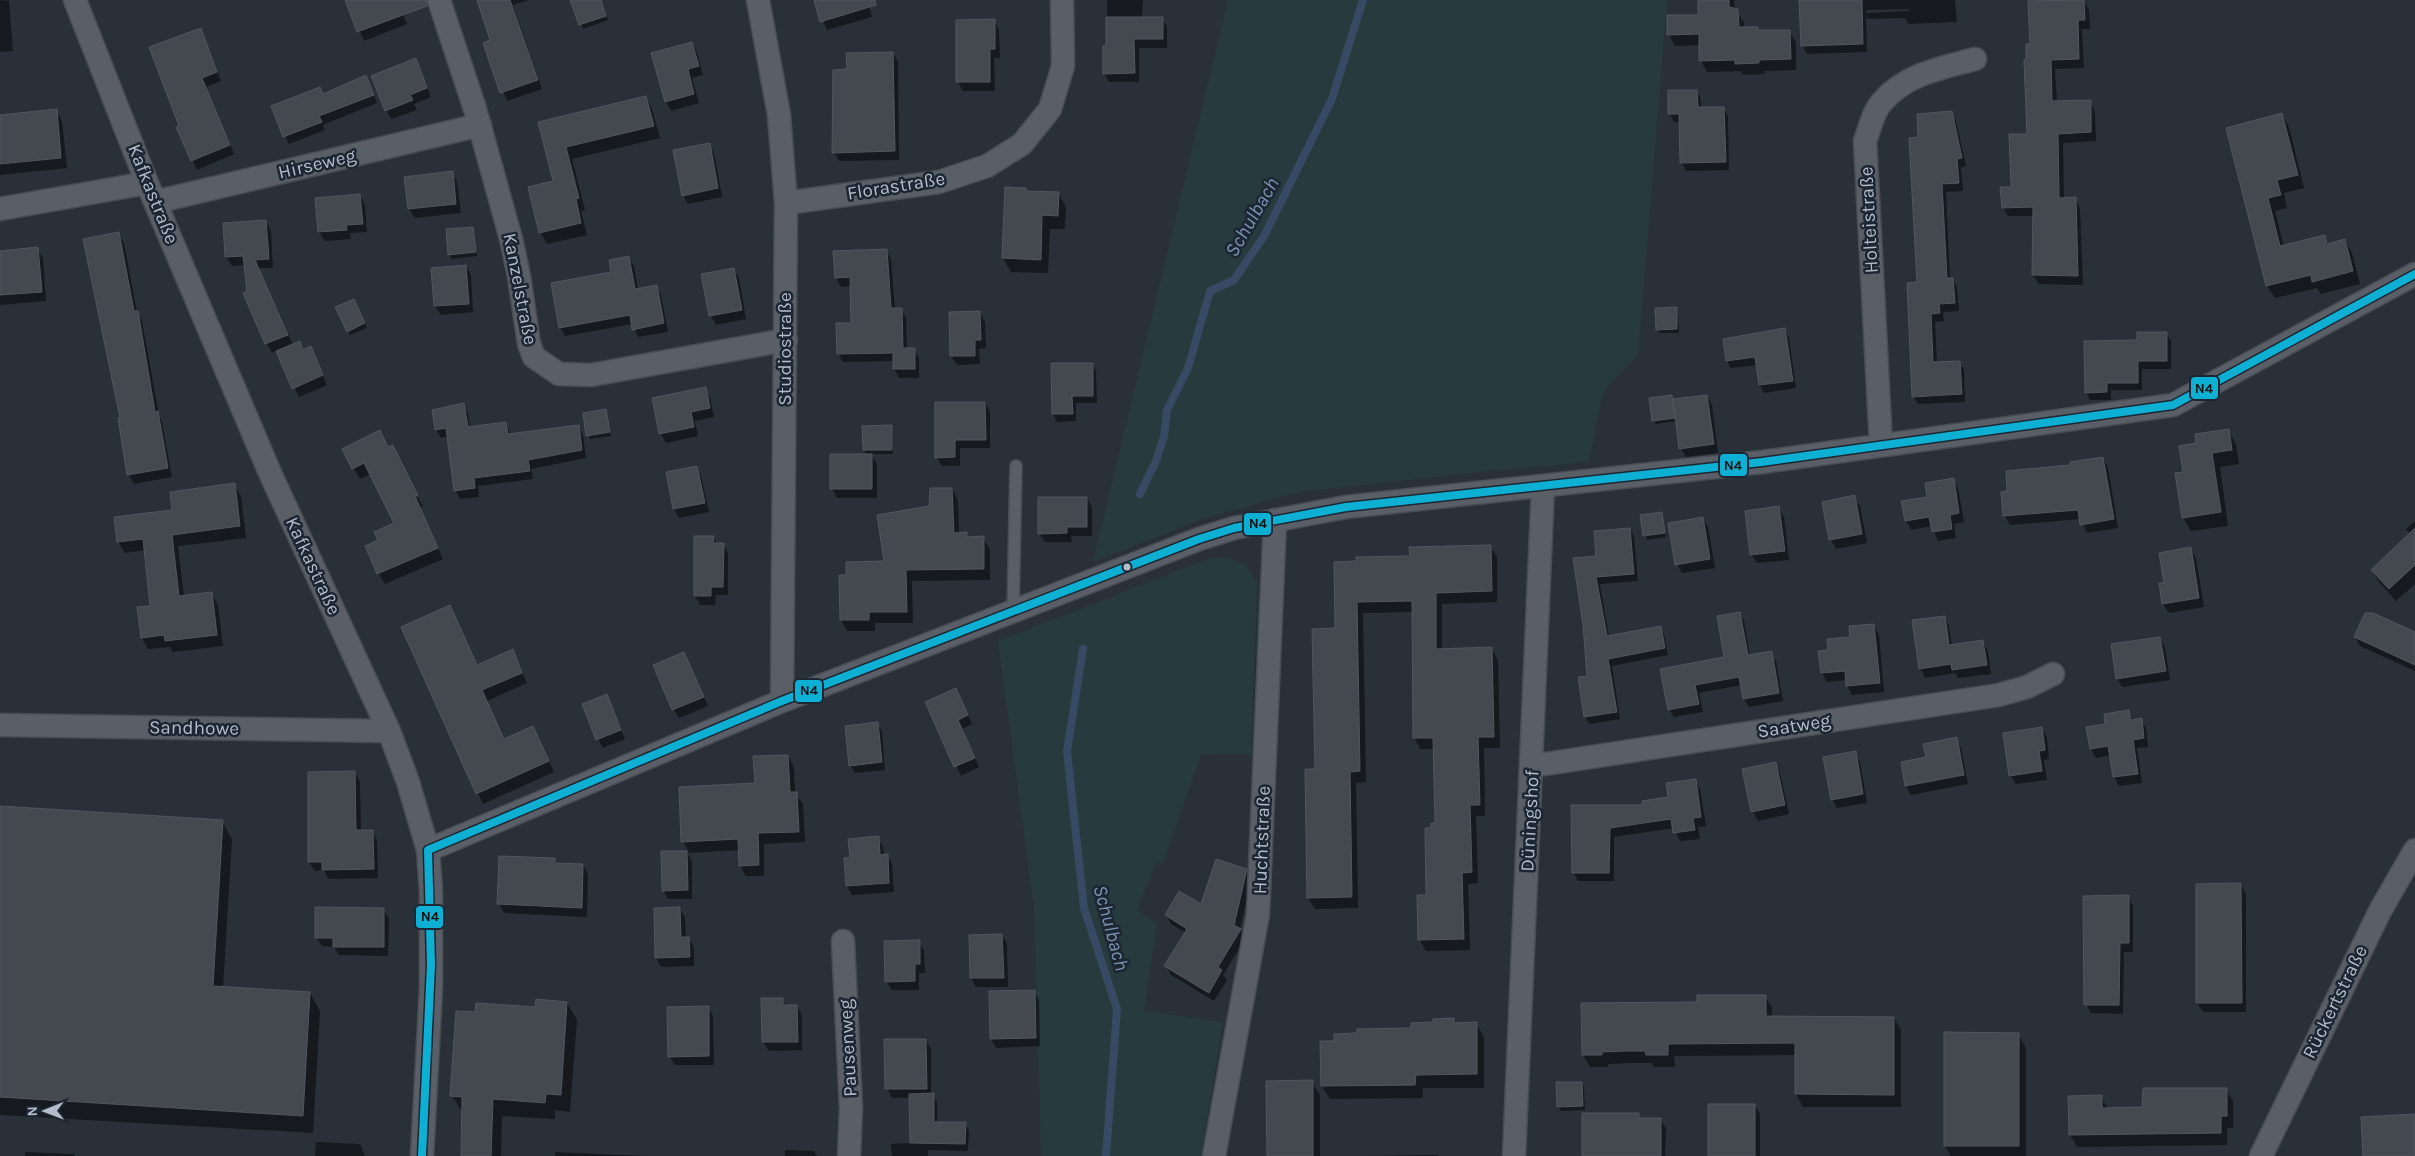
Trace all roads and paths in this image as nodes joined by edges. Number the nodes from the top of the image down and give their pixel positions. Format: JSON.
{"nodes":[{"id":1,"x":75,"y":0,"type":"edge"},
{"id":2,"x":439,"y":0,"type":"edge"},
{"id":3,"x":758,"y":0,"type":"edge"},
{"id":4,"x":1062,"y":0,"type":"edge"},
{"id":5,"x":1975,"y":59,"type":"dead end"},
{"id":6,"x":480,"y":126,"type":"junction"},
{"id":7,"x":151,"y":192,"type":"junction"},
{"id":8,"x":786,"y":203,"type":"junction"},
{"id":9,"x":0,"y":209,"type":"edge"},
{"id":10,"x":2415,"y":274,"type":"edge"},
{"id":11,"x":786,"y":340,"type":"junction"},
{"id":12,"x":1881,"y":445,"type":"junction"},
{"id":13,"x":1016,"y":466,"type":"dead end"},
{"id":14,"x":1543,"y":486,"type":"junction"},
{"id":15,"x":1275,"y":520,"type":"junction"},
{"id":16,"x":1013,"y":612,"type":"junction"},
{"id":17,"x":2053,"y":674,"type":"dead end"},
{"id":18,"x":782,"y":701,"type":"junction"},
{"id":19,"x":0,"y":725,"type":"edge"},
{"id":20,"x":389,"y":731,"type":"junction"},
{"id":21,"x":1532,"y":766,"type":"junction"},
{"id":22,"x":428,"y":850,"type":"junction"},
{"id":23,"x":2415,"y":850,"type":"edge"},
{"id":24,"x":843,"y":941,"type":"dead end"},
{"id":25,"x":422,"y":1156,"type":"edge"},
{"id":26,"x":849,"y":1156,"type":"edge"},
{"id":27,"x":1214,"y":1156,"type":"edge"},
{"id":28,"x":1514,"y":1156,"type":"edge"},
{"id":29,"x":2260,"y":1156,"type":"edge"}],
"edges":[{"from":1,"to":7,"type":"street","name":"Kafkastraße"},
{"from":2,"to":6,"type":"street","name":"Kanzelstraße"},
{"from":3,"to":8,"type":"street","name":"Studiostraße"},
{"from":4,"to":8,"type":"street","name":"Florastraße"},
{"from":5,"to":12,"type":"street","name":"Holteistraße"},
{"from":6,"to":7,"type":"street","name":"Hirseweg"},
{"from":6,"to":11,"type":"street","name":"Kanzelstraße"},
{"from":7,"to":9,"type":"street","name":"Hirseweg"},
{"from":7,"to":20,"type":"street","name":"Kafkastraße"},
{"from":8,"to":11,"type":"street","name":"Studiostraße"},
{"from":10,"to":12,"type":"street"},
{"from":11,"to":18,"type":"street","name":"Studiostraße"},
{"from":12,"to":14,"type":"street"},
{"from":13,"to":16,"type":"lane"},
{"from":14,"to":15,"type":"street"},
{"from":14,"to":21,"type":"street","name":"Düningshof"},
{"from":15,"to":16,"type":"street"},
{"from":15,"to":27,"type":"street","name":"Huchtstraße"},
{"from":16,"to":18,"type":"street"},
{"from":17,"to":21,"type":"street","name":"Saatweg"},
{"from":18,"to":22,"type":"street"},
{"from":19,"to":20,"type":"street","name":"Sandhowe"},
{"from":20,"to":22,"type":"street","name":"Kafkastraße"},
{"from":21,"to":28,"type":"street","name":"Düningshof"},
{"from":22,"to":25,"type":"street","name":"Kafkastraße"},
{"from":23,"to":29,"type":"street","name":"Rückertstraße"},
{"from":24,"to":26,"type":"street","name":"Pausenweg"}]}
